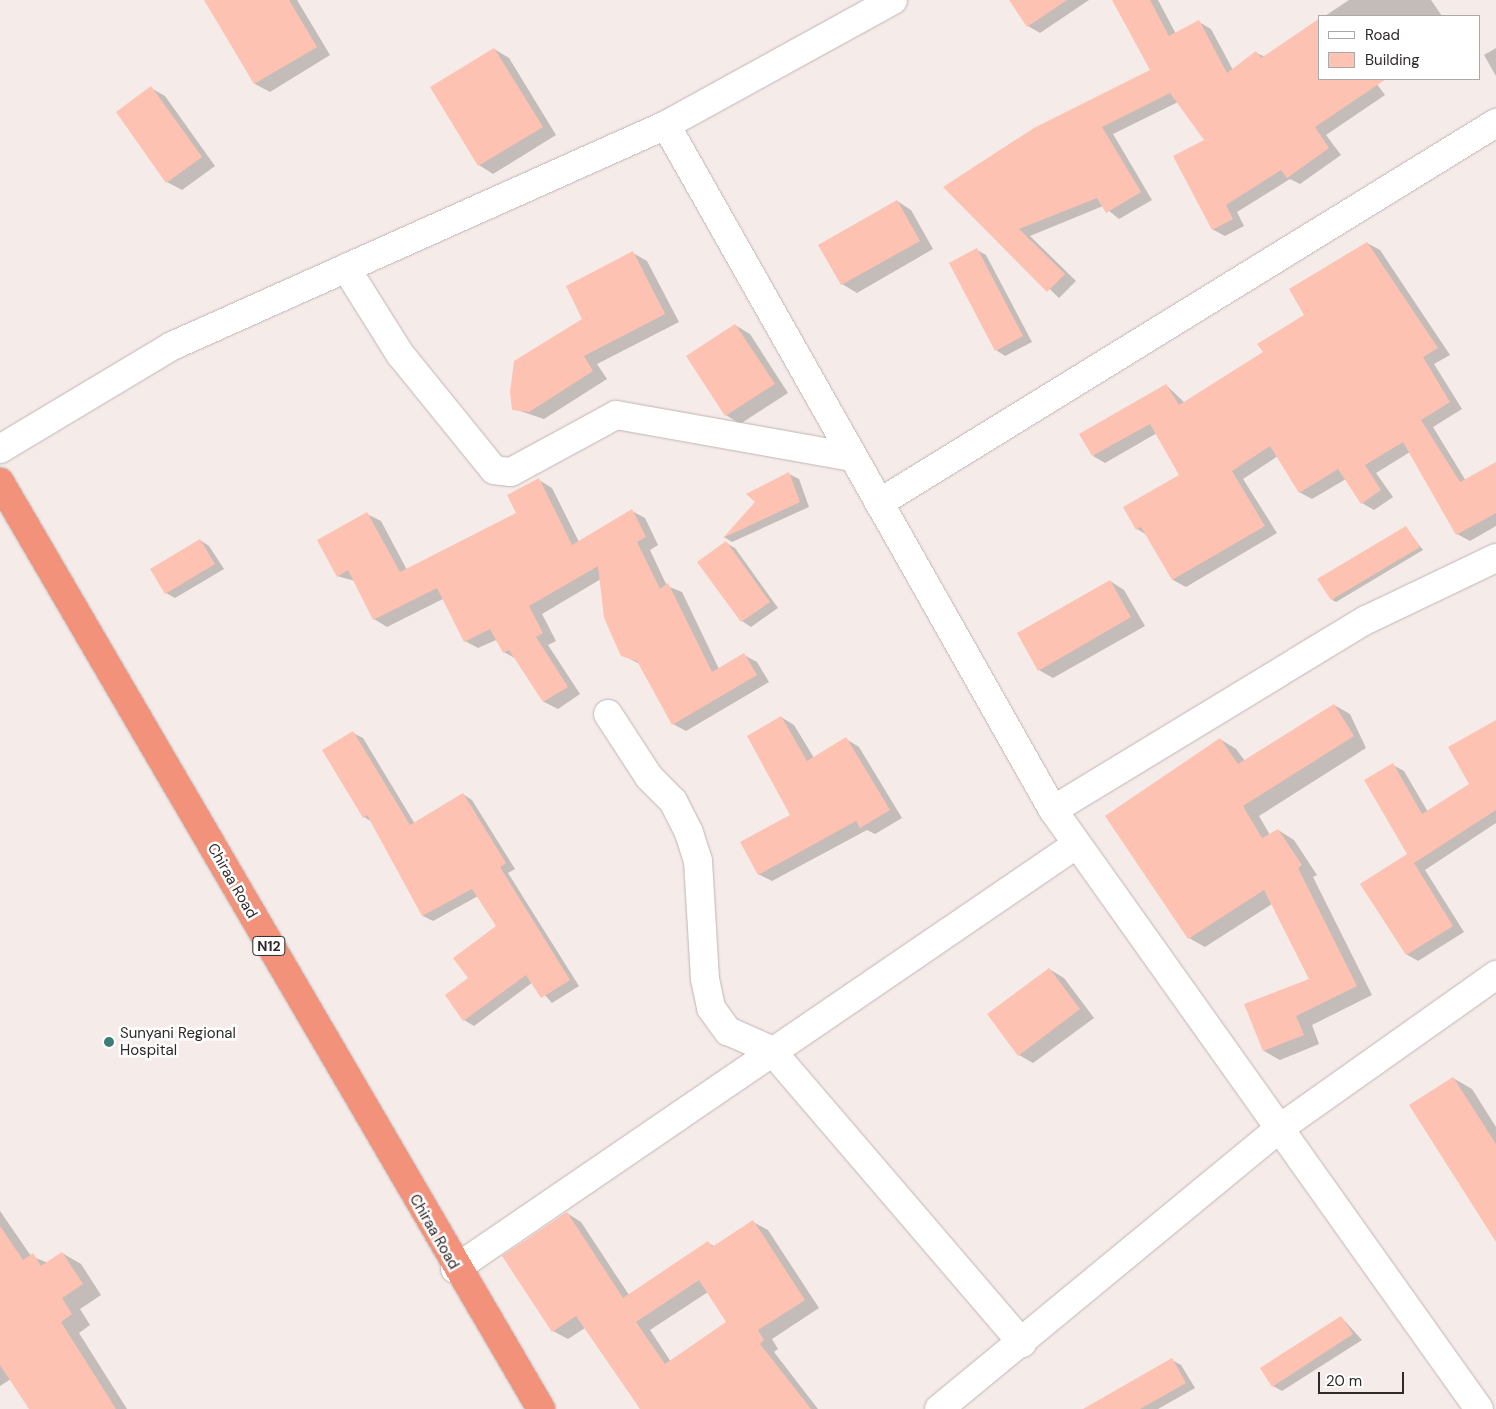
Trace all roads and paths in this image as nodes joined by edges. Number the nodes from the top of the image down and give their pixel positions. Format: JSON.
{"nodes":[{"id":1,"x":893,"y":0,"type":"edge"},
{"id":2,"x":861,"y":7,"type":"edge"},
{"id":3,"x":1496,"y":123,"type":"edge"},
{"id":4,"x":666,"y":125,"type":"junction"},
{"id":5,"x":346,"y":268,"type":"junction"},
{"id":6,"x":0,"y":449,"type":"edge"},
{"id":7,"x":852,"y":457,"type":"junction"},
{"id":8,"x":0,"y":482,"type":"edge"},
{"id":9,"x":879,"y":503,"type":"junction"},
{"id":10,"x":1496,"y":558,"type":"edge"},
{"id":11,"x":608,"y":714,"type":"dead end"},
{"id":12,"x":1053,"y":810,"type":"junction"},
{"id":13,"x":1077,"y":844,"type":"junction"},
{"id":14,"x":1496,"y":975,"type":"edge"},
{"id":15,"x":771,"y":1050,"type":"junction"},
{"id":16,"x":1280,"y":1128,"type":"junction"},
{"id":17,"x":455,"y":1268,"type":"junction"},
{"id":18,"x":1022,"y":1343,"type":"junction"},
{"id":19,"x":1470,"y":1404,"type":"edge"},
{"id":20,"x":540,"y":1409,"type":"edge"},
{"id":21,"x":939,"y":1409,"type":"edge"}],
"edges":[{"from":1,"to":2,"type":"street"},
{"from":2,"to":4,"type":"street"},
{"from":3,"to":9,"type":"street"},
{"from":4,"to":5,"type":"street"},
{"from":4,"to":7,"type":"street"},
{"from":5,"to":6,"type":"street"},
{"from":5,"to":7,"type":"street"},
{"from":7,"to":9,"type":"street"},
{"from":8,"to":17,"type":"highway","name":"Chiraa Road","number":"N12"},
{"from":9,"to":12,"type":"street"},
{"from":10,"to":12,"type":"street"},
{"from":11,"to":15,"type":"street"},
{"from":12,"to":13,"type":"street"},
{"from":13,"to":15,"type":"street"},
{"from":13,"to":16,"type":"street"},
{"from":14,"to":16,"type":"street"},
{"from":15,"to":17,"type":"street"},
{"from":15,"to":18,"type":"street"},
{"from":16,"to":18,"type":"street"},
{"from":16,"to":19,"type":"street"},
{"from":17,"to":20,"type":"highway","name":"Chiraa Road","number":"N12"},
{"from":18,"to":21,"type":"street"}]}
